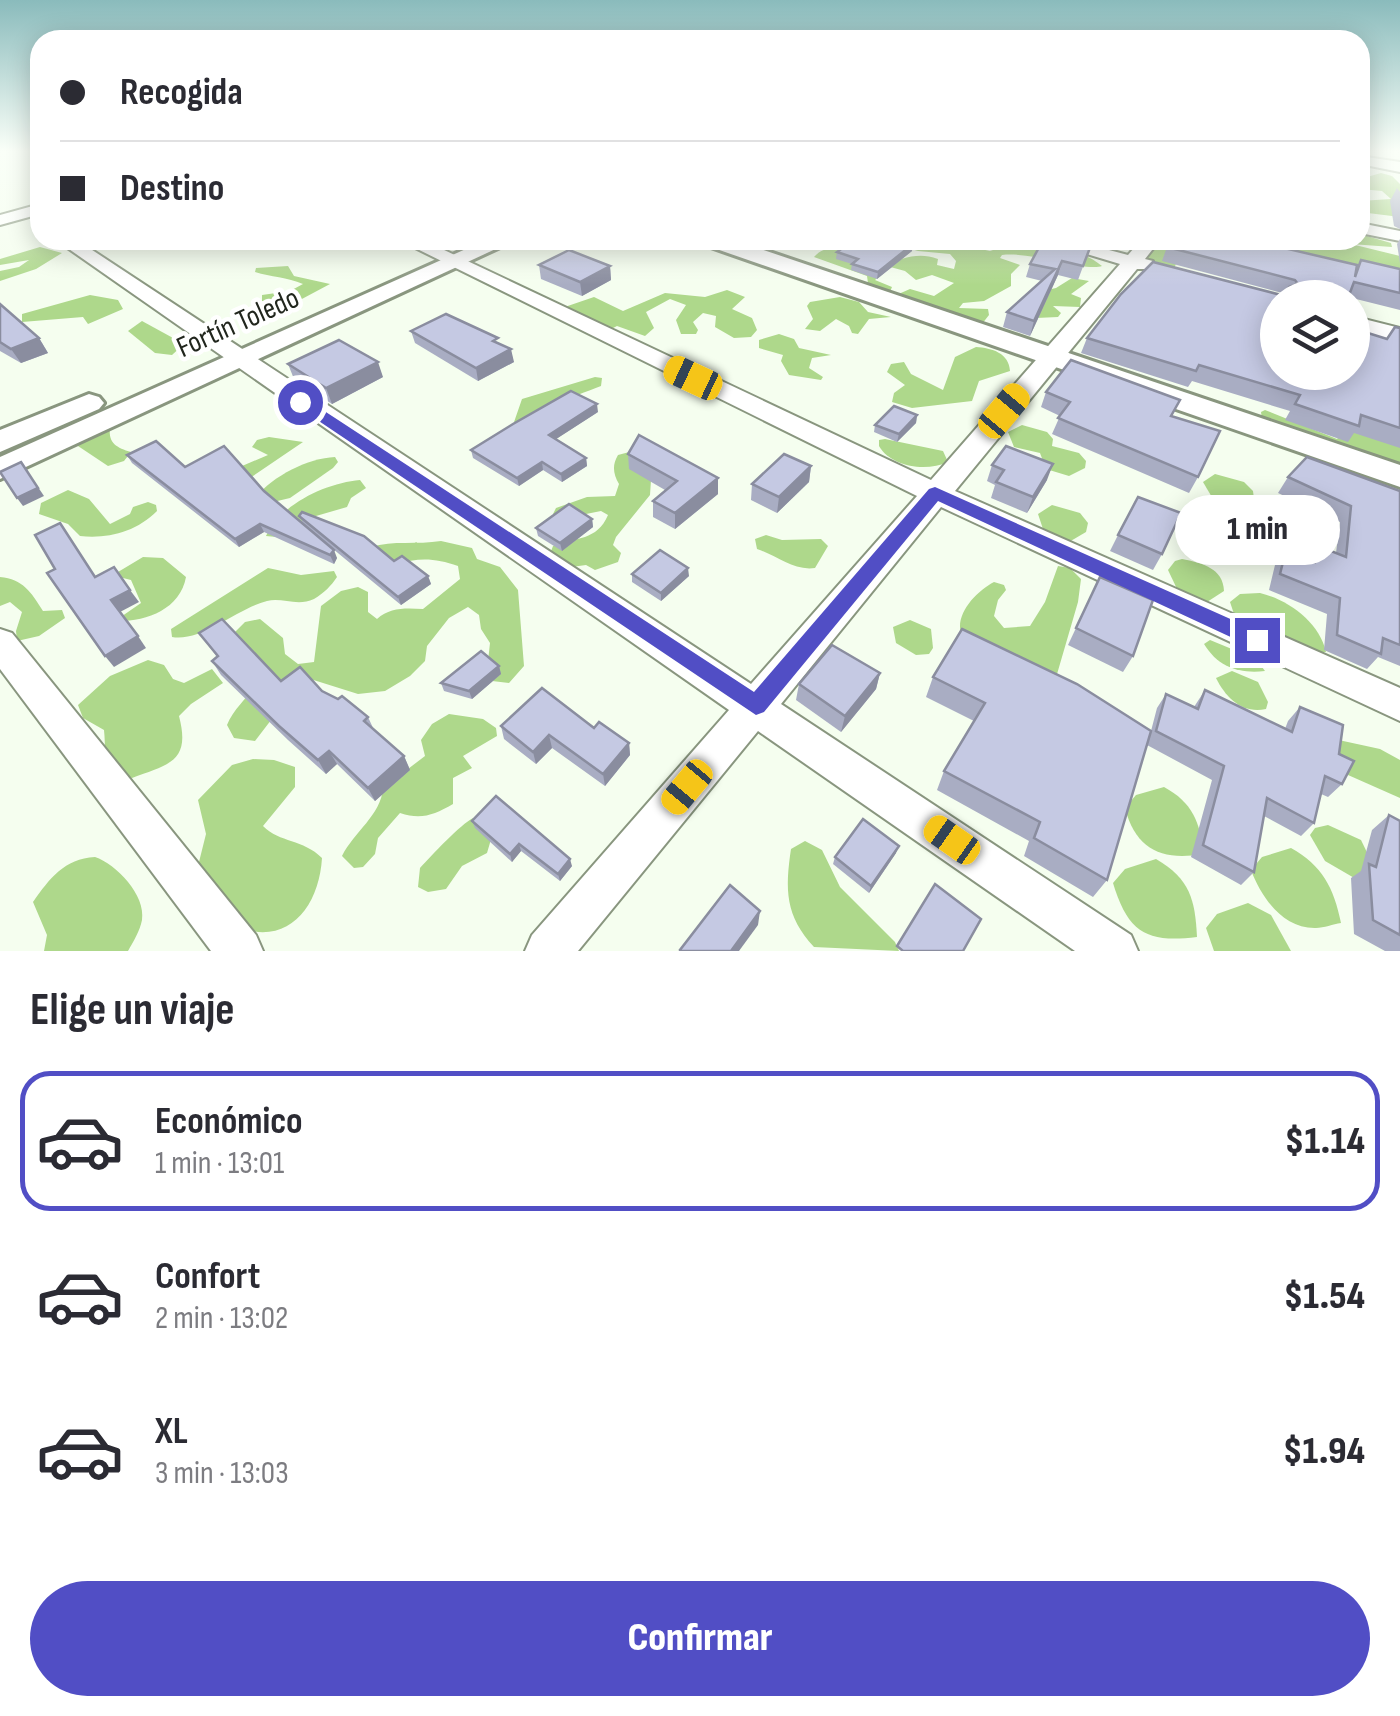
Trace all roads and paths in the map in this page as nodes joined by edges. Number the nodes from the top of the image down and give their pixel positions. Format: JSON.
{"nodes":[{"id":1,"x":30,"y":216,"type":"edge"},
{"id":2,"x":0,"y":220,"type":"edge"},
{"id":3,"x":1370,"y":230,"type":"edge"},
{"id":4,"x":1400,"y":236,"type":"edge"},
{"id":5,"x":79,"y":250,"type":"edge"},
{"id":6,"x":742,"y":250,"type":"edge"},
{"id":7,"x":1142,"y":251,"type":"edge"},
{"id":8,"x":449,"y":252,"type":"edge"},
{"id":9,"x":1169,"y":272,"type":"edge"},
{"id":10,"x":1370,"y":326,"type":"edge"},
{"id":11,"x":1400,"y":334,"type":"edge"},
{"id":12,"x":226,"y":353,"type":"junction"},
{"id":13,"x":1050,"y":357,"type":"junction"},
{"id":14,"x":0,"y":442,"type":"edge"},
{"id":15,"x":0,"y":468,"type":"edge"},
{"id":16,"x":1400,"y":476,"type":"edge"},
{"id":17,"x":935,"y":493,"type":"junction"},
{"id":18,"x":0,"y":643,"type":"edge"},
{"id":19,"x":1400,"y":705,"type":"edge"},
{"id":20,"x":756,"y":706,"type":"junction"},
{"id":21,"x":240,"y":951,"type":"edge"},
{"id":22,"x":548,"y":951,"type":"edge"},
{"id":23,"x":1115,"y":951,"type":"edge"}],
"edges":[{"from":1,"to":2,"type":"street"},
{"from":3,"to":4,"type":"street"},
{"from":5,"to":12,"type":"street"},
{"from":6,"to":13,"type":"street"},
{"from":7,"to":9,"type":"street"},
{"from":7,"to":13,"type":"street"},
{"from":8,"to":12,"type":"street","name":"Fortín Toledo"},
{"from":8,"to":17,"type":"street"},
{"from":10,"to":11,"type":"street"},
{"from":12,"to":14,"type":"street","name":"Fortín Toledo"},
{"from":12,"to":15,"type":"street","name":"Fortín Toledo"},
{"from":12,"to":20,"type":"street"},
{"from":13,"to":16,"type":"street"},
{"from":13,"to":17,"type":"street"},
{"from":17,"to":19,"type":"street"},
{"from":17,"to":20,"type":"street"},
{"from":18,"to":21,"type":"street"},
{"from":20,"to":22,"type":"street"},
{"from":20,"to":23,"type":"street"}]}
